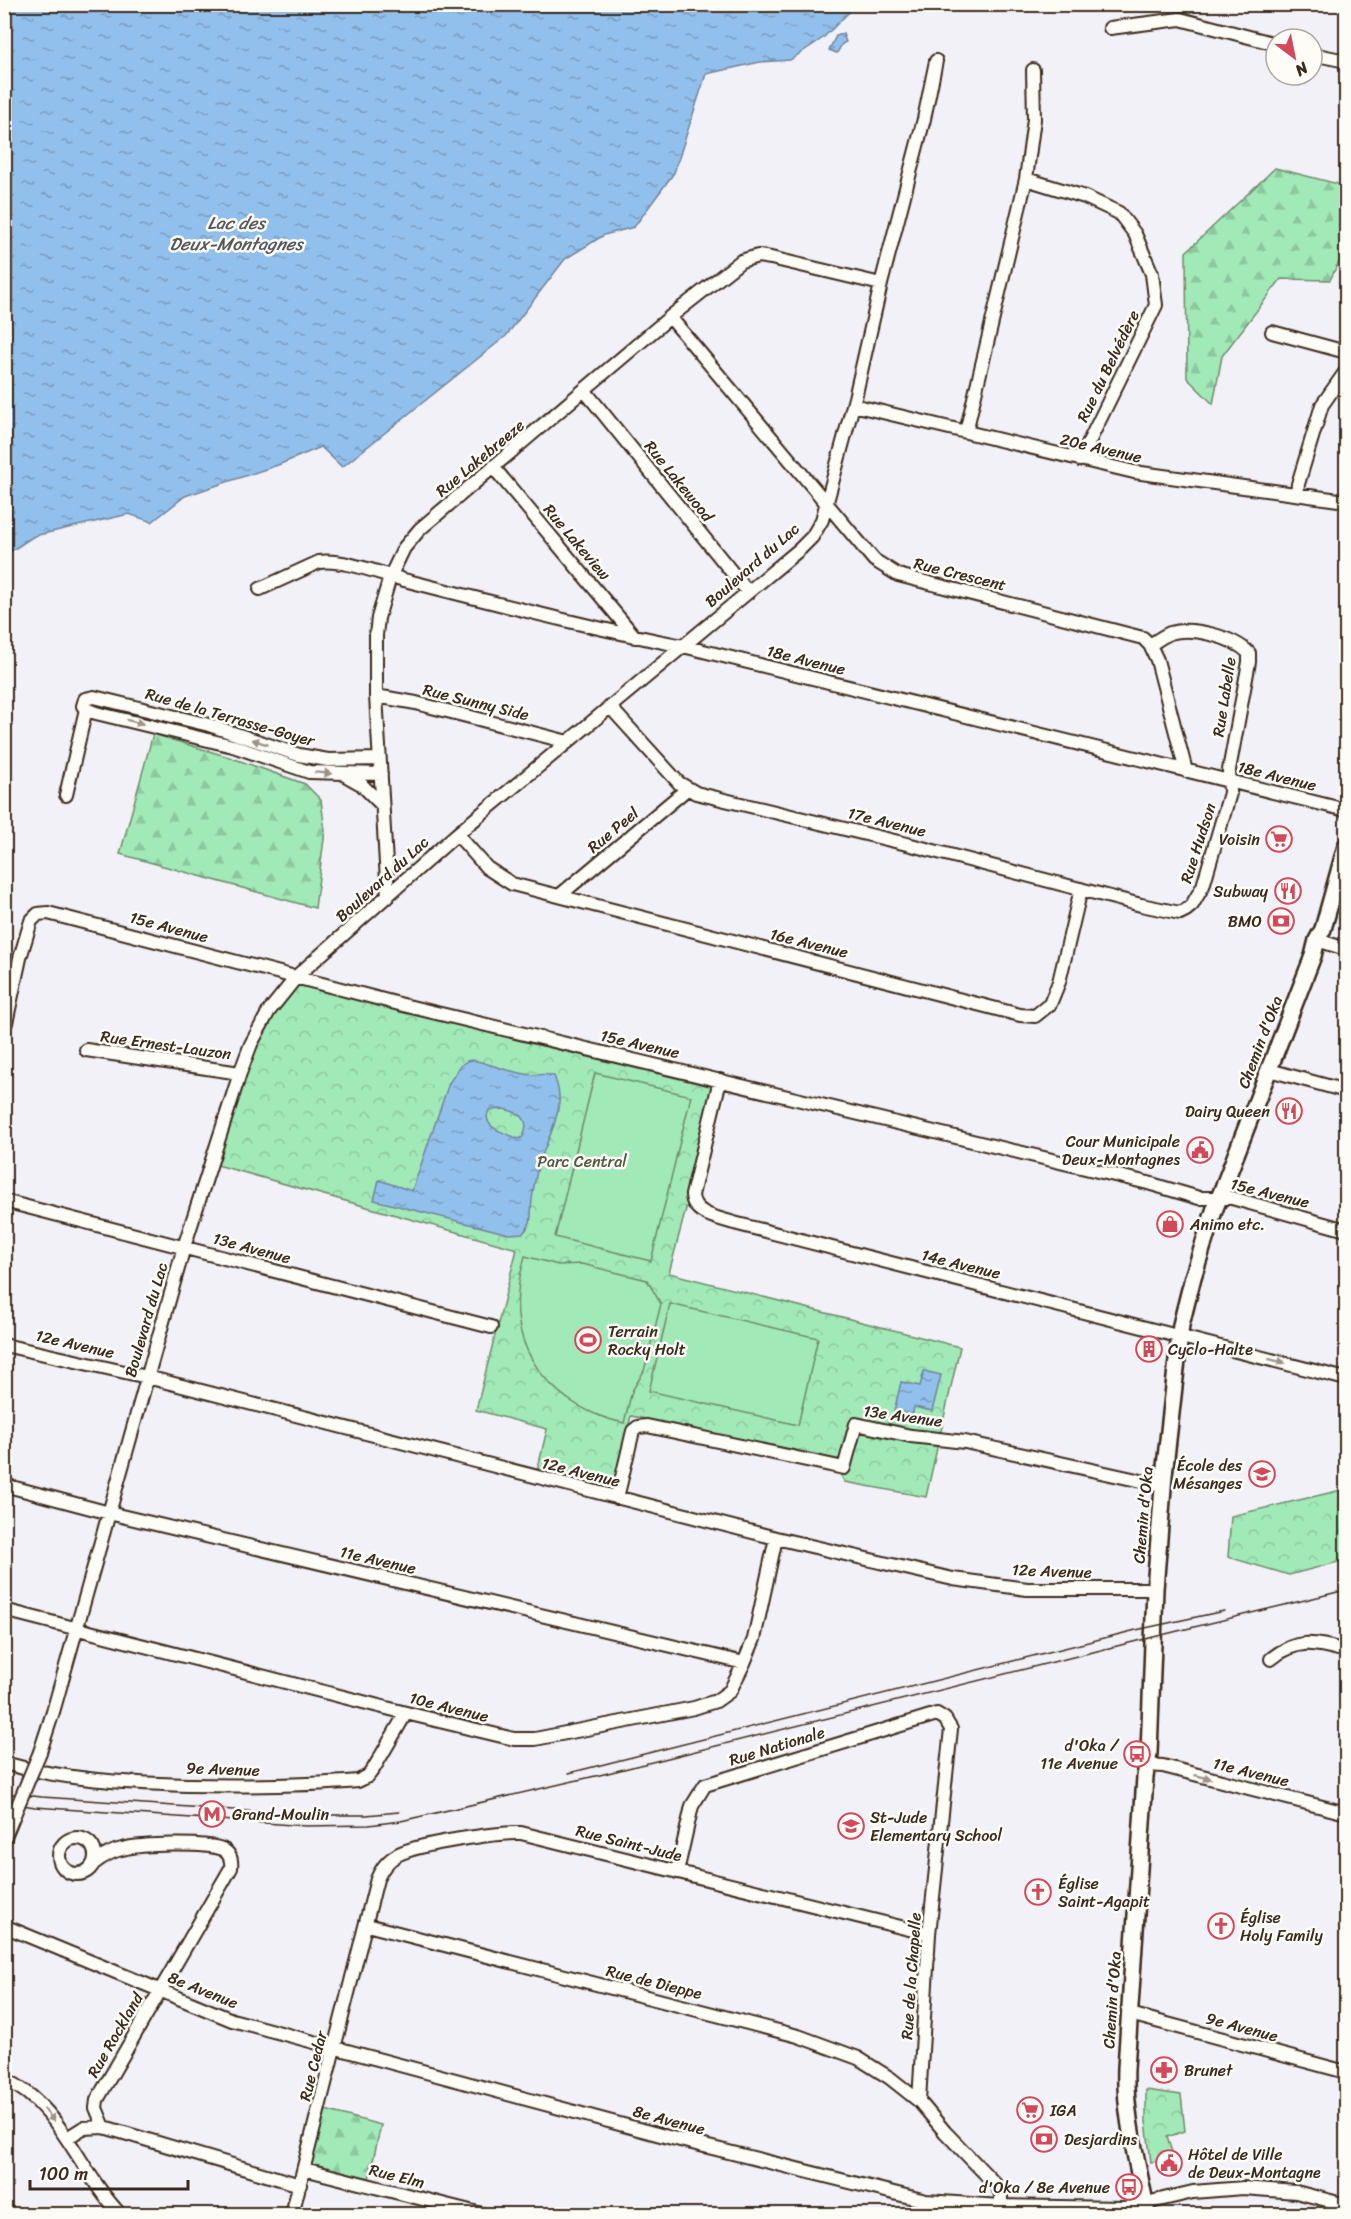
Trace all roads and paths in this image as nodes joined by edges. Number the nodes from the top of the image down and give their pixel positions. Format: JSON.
{"nodes":[{"id":1,"x":1110,"y":28,"type":"dead end"},
{"id":2,"x":1264,"y":41,"type":"edge"},
{"id":3,"x":1324,"y":56,"type":"edge"},
{"id":4,"x":936,"y":61,"type":"dead end"},
{"id":5,"x":1347,"y":61,"type":"edge"},
{"id":6,"x":1033,"y":70,"type":"dead end"},
{"id":7,"x":1026,"y":179,"type":"junction"},
{"id":8,"x":881,"y":284,"type":"junction"},
{"id":9,"x":670,"y":317,"type":"junction"},
{"id":10,"x":1272,"y":332,"type":"dead end"},
{"id":11,"x":1347,"y":352,"type":"edge"},
{"id":12,"x":1347,"y":371,"type":"edge"},
{"id":13,"x":585,"y":391,"type":"junction"},
{"id":14,"x":853,"y":405,"type":"junction"},
{"id":15,"x":966,"y":432,"type":"junction"},
{"id":16,"x":1080,"y":459,"type":"junction"},
{"id":17,"x":494,"y":468,"type":"junction"},
{"id":18,"x":1297,"y":494,"type":"junction"},
{"id":19,"x":1347,"y":501,"type":"edge"},
{"id":20,"x":826,"y":503,"type":"junction"},
{"id":21,"x":390,"y":577,"type":"junction"},
{"id":22,"x":260,"y":589,"type":"dead end"},
{"id":23,"x":748,"y":592,"type":"junction"},
{"id":24,"x":635,"y":637,"type":"junction"},
{"id":25,"x":1150,"y":645,"type":"junction"},
{"id":26,"x":683,"y":646,"type":"junction"},
{"id":27,"x":376,"y":696,"type":"junction"},
{"id":28,"x":610,"y":708,"type":"junction"},
{"id":29,"x":86,"y":709,"type":"junction"},
{"id":30,"x":568,"y":742,"type":"junction"},
{"id":31,"x":379,"y":759,"type":"junction"},
{"id":32,"x":1186,"y":771,"type":"junction"},
{"id":33,"x":381,"y":774,"type":"junction"},
{"id":34,"x":344,"y":775,"type":"junction"},
{"id":35,"x":1230,"y":781,"type":"junction"},
{"id":36,"x":687,"y":789,"type":"junction"},
{"id":37,"x":66,"y":795,"type":"dead end"},
{"id":38,"x":382,"y":805,"type":"junction"},
{"id":39,"x":1347,"y":810,"type":"edge"},
{"id":40,"x":457,"y":834,"type":"junction"},
{"id":41,"x":1347,"y":846,"type":"edge"},
{"id":42,"x":1081,"y":889,"type":"junction"},
{"id":43,"x":559,"y":896,"type":"junction"},
{"id":44,"x":388,"y":897,"type":"junction"},
{"id":45,"x":1186,"y":910,"type":"joint"},
{"id":46,"x":1317,"y":940,"type":"junction"},
{"id":47,"x":1347,"y":949,"type":"edge"},
{"id":48,"x":296,"y":977,"type":"junction"},
{"id":49,"x":6,"y":1023,"type":"edge"},
{"id":50,"x":86,"y":1050,"type":"dead end"},
{"id":51,"x":1269,"y":1070,"type":"junction"},
{"id":52,"x":240,"y":1073,"type":"junction"},
{"id":53,"x":720,"y":1080,"type":"junction"},
{"id":54,"x":1347,"y":1091,"type":"edge"},
{"id":55,"x":1219,"y":1198,"type":"junction"},
{"id":56,"x":4,"y":1202,"type":"edge"},
{"id":57,"x":1347,"y":1230,"type":"edge"},
{"id":58,"x":184,"y":1247,"type":"junction"},
{"id":59,"x":491,"y":1327,"type":"dead end"},
{"id":60,"x":1180,"y":1337,"type":"junction"},
{"id":61,"x":4,"y":1345,"type":"edge"},
{"id":62,"x":147,"y":1377,"type":"junction"},
{"id":63,"x":1347,"y":1379,"type":"edge"},
{"id":64,"x":1164,"y":1483,"type":"junction"},
{"id":65,"x":4,"y":1485,"type":"edge"},
{"id":66,"x":617,"y":1498,"type":"junction"},
{"id":67,"x":110,"y":1513,"type":"junction"},
{"id":68,"x":776,"y":1538,"type":"junction"},
{"id":69,"x":1155,"y":1589,"type":"junction"},
{"id":70,"x":4,"y":1610,"type":"edge"},
{"id":71,"x":75,"y":1630,"type":"junction"},
{"id":72,"x":1347,"y":1651,"type":"edge"},
{"id":73,"x":1271,"y":1659,"type":"dead end"},
{"id":74,"x":744,"y":1663,"type":"junction"},
{"id":75,"x":406,"y":1713,"type":"junction"},
{"id":76,"x":945,"y":1719,"type":"joint"},
{"id":77,"x":4,"y":1763,"type":"edge"},
{"id":78,"x":1146,"y":1765,"type":"junction"},
{"id":79,"x":1347,"y":1813,"type":"edge"},
{"id":80,"x":4,"y":1839,"type":"edge"},
{"id":81,"x":83,"y":1839,"type":"junction"},
{"id":82,"x":123,"y":1848,"type":"junction"},
{"id":83,"x":93,"y":1864,"type":"junction"},
{"id":84,"x":677,"y":1872,"type":"junction"},
{"id":85,"x":367,"y":1925,"type":"junction"},
{"id":86,"x":4,"y":1926,"type":"edge"},
{"id":87,"x":929,"y":1934,"type":"junction"},
{"id":88,"x":160,"y":1990,"type":"junction"},
{"id":89,"x":1130,"y":2014,"type":"junction"},
{"id":90,"x":335,"y":2048,"type":"junction"},
{"id":91,"x":1347,"y":2072,"type":"edge"},
{"id":92,"x":4,"y":2079,"type":"edge"},
{"id":93,"x":919,"y":2101,"type":"junction"},
{"id":94,"x":104,"y":2127,"type":"junction"},
{"id":95,"x":66,"y":2138,"type":"junction"},
{"id":96,"x":304,"y":2169,"type":"junction"},
{"id":97,"x":300,"y":2185,"type":"junction"},
{"id":98,"x":1347,"y":2205,"type":"edge"},
{"id":99,"x":1001,"y":2206,"type":"junction"},
{"id":100,"x":1146,"y":2209,"type":"edge"},
{"id":101,"x":1028,"y":2210,"type":"edge"},
{"id":102,"x":120,"y":2214,"type":"edge"},
{"id":103,"x":292,"y":2214,"type":"edge"},
{"id":104,"x":482,"y":2214,"type":"edge"}],
"edges":[{"from":1,"to":2,"type":"street"},
{"from":3,"to":5,"type":"street"},
{"from":4,"to":8,"type":"street","name":"Boulevard du Lac"},
{"from":6,"to":7,"type":"street"},
{"from":7,"to":15,"type":"street"},
{"from":7,"to":16,"type":"street","name":"Rue du Belvédère"},
{"from":8,"to":9,"type":"street","name":"Rue Lakebreeze"},
{"from":8,"to":14,"type":"street","name":"Boulevard du Lac"},
{"from":9,"to":13,"type":"street","name":"Rue Lakebreeze"},
{"from":9,"to":20,"type":"street","name":"Rue Crescent"},
{"from":10,"to":11,"type":"street"},
{"from":12,"to":18,"type":"street"},
{"from":13,"to":17,"type":"street","name":"Rue Lakebreeze"},
{"from":13,"to":23,"type":"street","name":"Rue Lakewood"},
{"from":14,"to":15,"type":"street","name":"20e Avenue"},
{"from":14,"to":20,"type":"street","name":"Boulevard du Lac"},
{"from":15,"to":16,"type":"street","name":"20e Avenue"},
{"from":16,"to":18,"type":"street","name":"20e Avenue"},
{"from":17,"to":21,"type":"street","name":"Rue Lakebreeze"},
{"from":17,"to":24,"type":"street","name":"Rue Lakeview"},
{"from":18,"to":19,"type":"street","name":"20e Avenue"},
{"from":20,"to":23,"type":"street","name":"Boulevard du Lac"},
{"from":20,"to":25,"type":"street","name":"Rue Crescent"},
{"from":21,"to":22,"type":"street","name":"18e Avenue"},
{"from":21,"to":24,"type":"street","name":"18e Avenue"},
{"from":21,"to":27,"type":"street","name":"Rue Lakebreeze"},
{"from":23,"to":26,"type":"street","name":"Boulevard du Lac"},
{"from":24,"to":26,"type":"street","name":"18e Avenue"},
{"from":25,"to":32,"type":"street"},
{"from":25,"to":35,"type":"street","name":"Rue Labelle"},
{"from":26,"to":28,"type":"street","name":"Boulevard du Lac"},
{"from":26,"to":32,"type":"street","name":"18e Avenue"},
{"from":27,"to":30,"type":"street","name":"Rue Sunny Side"},
{"from":27,"to":31,"type":"street","name":"Rue Lakebreeze"},
{"from":28,"to":30,"type":"street","name":"Boulevard du Lac"},
{"from":28,"to":36,"type":"street","name":"17e Avenue"},
{"from":31,"to":29,"type":"street","name":"Rue de la Terrasse-Goyer","one_way":true},
{"from":29,"to":34,"type":"street","name":"Rue de la Terrasse-Goyer","one_way":true},
{"from":29,"to":37,"type":"street"},
{"from":30,"to":40,"type":"street","name":"Boulevard du Lac"},
{"from":31,"to":33,"type":"street","name":"Rue Lakebreeze"},
{"from":32,"to":35,"type":"street","name":"18e Avenue"},
{"from":33,"to":34,"type":"street","name":"Rue de la Terrasse-Goyer"},
{"from":33,"to":38,"type":"street","name":"Rue Lakebreeze"},
{"from":34,"to":38,"type":"street","name":"Rue de la Terrasse-Goyer"},
{"from":35,"to":39,"type":"street","name":"18e Avenue"},
{"from":35,"to":45,"type":"street","name":"Rue Hudson"},
{"from":36,"to":42,"type":"street","name":"17e Avenue"},
{"from":36,"to":43,"type":"street","name":"Rue Peel"},
{"from":38,"to":44,"type":"street","name":"Rue Lakebreeze"},
{"from":40,"to":43,"type":"street","name":"16e Avenue"},
{"from":40,"to":44,"type":"street","name":"Boulevard du Lac"},
{"from":41,"to":46,"type":"main road","name":"Chemin d'Oka"},
{"from":42,"to":43,"type":"street","name":"16e Avenue"},
{"from":42,"to":45,"type":"street","name":"17e Avenue"},
{"from":44,"to":48,"type":"street","name":"Boulevard du Lac"},
{"from":46,"to":47,"type":"street"},
{"from":46,"to":51,"type":"main road","name":"Chemin d'Oka"},
{"from":48,"to":49,"type":"street","name":"15e Avenue"},
{"from":48,"to":52,"type":"street","name":"Boulevard du Lac"},
{"from":48,"to":53,"type":"street","name":"15e Avenue"},
{"from":50,"to":52,"type":"street","name":"Rue Ernest-Lauzon"},
{"from":51,"to":54,"type":"street"},
{"from":51,"to":55,"type":"main road","name":"Chemin d'Oka"},
{"from":52,"to":58,"type":"street","name":"Boulevard du Lac"},
{"from":53,"to":55,"type":"street","name":"15e Avenue"},
{"from":53,"to":60,"type":"street","name":"14e Avenue"},
{"from":55,"to":57,"type":"street","name":"15e Avenue"},
{"from":55,"to":60,"type":"main road","name":"Chemin d'Oka"},
{"from":56,"to":58,"type":"street","name":"13e Avenue"},
{"from":58,"to":59,"type":"street","name":"13e Avenue"},
{"from":58,"to":62,"type":"street","name":"Boulevard du Lac"},
{"from":60,"to":63,"type":"street","name":"14e Avenue","one_way":true},
{"from":60,"to":64,"type":"main road","name":"Chemin d'Oka"},
{"from":61,"to":62,"type":"street","name":"12e Avenue"},
{"from":62,"to":66,"type":"street","name":"12e Avenue"},
{"from":62,"to":67,"type":"street","name":"Boulevard du Lac"},
{"from":64,"to":66,"type":"street","name":"13e Avenue"},
{"from":64,"to":69,"type":"main road","name":"Chemin d'Oka"},
{"from":65,"to":67,"type":"street","name":"11e Avenue"},
{"from":66,"to":68,"type":"street","name":"12e Avenue"},
{"from":67,"to":71,"type":"street","name":"Boulevard du Lac"},
{"from":67,"to":74,"type":"street","name":"11e Avenue"},
{"from":68,"to":69,"type":"street","name":"12e Avenue"},
{"from":68,"to":74,"type":"street","name":"10e Avenue"},
{"from":69,"to":78,"type":"main road","name":"Chemin d'Oka"},
{"from":70,"to":71,"type":"street","name":"10e Avenue"},
{"from":71,"to":75,"type":"street","name":"10e Avenue"},
{"from":71,"to":80,"type":"street","name":"Boulevard du Lac","bridge":true},
{"from":72,"to":73,"type":"street"},
{"from":74,"to":75,"type":"street","name":"10e Avenue"},
{"from":75,"to":77,"type":"street","name":"9e Avenue"},
{"from":76,"to":84,"type":"street","name":"Rue Nationale"},
{"from":76,"to":87,"type":"street","name":"Rue de la Chapelle"},
{"from":78,"to":79,"type":"street","name":"11e Avenue","one_way":true},
{"from":78,"to":89,"type":"main road","name":"Chemin d'Oka"},
{"from":81,"to":82,"type":"street"},
{"from":81,"to":83,"type":"street"},
{"from":81,"to":83,"type":"street"},
{"from":82,"to":83,"type":"street"},
{"from":82,"to":88,"type":"street","name":"Rue Rockland"},
{"from":84,"to":85,"type":"street","name":"Rue Saint-Jude"},
{"from":84,"to":87,"type":"street","name":"Rue Saint-Jude"},
{"from":85,"to":90,"type":"street","name":"Rue Cedar"},
{"from":85,"to":93,"type":"street","name":"Rue de Dieppe"},
{"from":86,"to":88,"type":"street","name":"8e Avenue"},
{"from":87,"to":93,"type":"street","name":"Rue de la Chapelle"},
{"from":88,"to":90,"type":"street","name":"8e Avenue"},
{"from":88,"to":94,"type":"street","name":"Rue Rockland"},
{"from":89,"to":91,"type":"street","name":"9e Avenue"},
{"from":89,"to":100,"type":"main road","name":"Chemin d'Oka"},
{"from":90,"to":96,"type":"street","name":"Rue Cedar"},
{"from":90,"to":99,"type":"street","name":"8e Avenue"},
{"from":92,"to":95,"type":"street","one_way":true},
{"from":93,"to":99,"type":"street"},
{"from":94,"to":95,"type":"street"},
{"from":94,"to":97,"type":"street"},
{"from":95,"to":102,"type":"street"},
{"from":96,"to":97,"type":"street","name":"Rue Cedar"},
{"from":96,"to":104,"type":"street","name":"Rue Elm"},
{"from":97,"to":103,"type":"street","name":"Rue Cedar"},
{"from":98,"to":100,"type":"street","name":"8e Avenue"},
{"from":99,"to":101,"type":"street","name":"8e Avenue"},
{"from":100,"to":101,"type":"street","name":"8e Avenue"}]}
